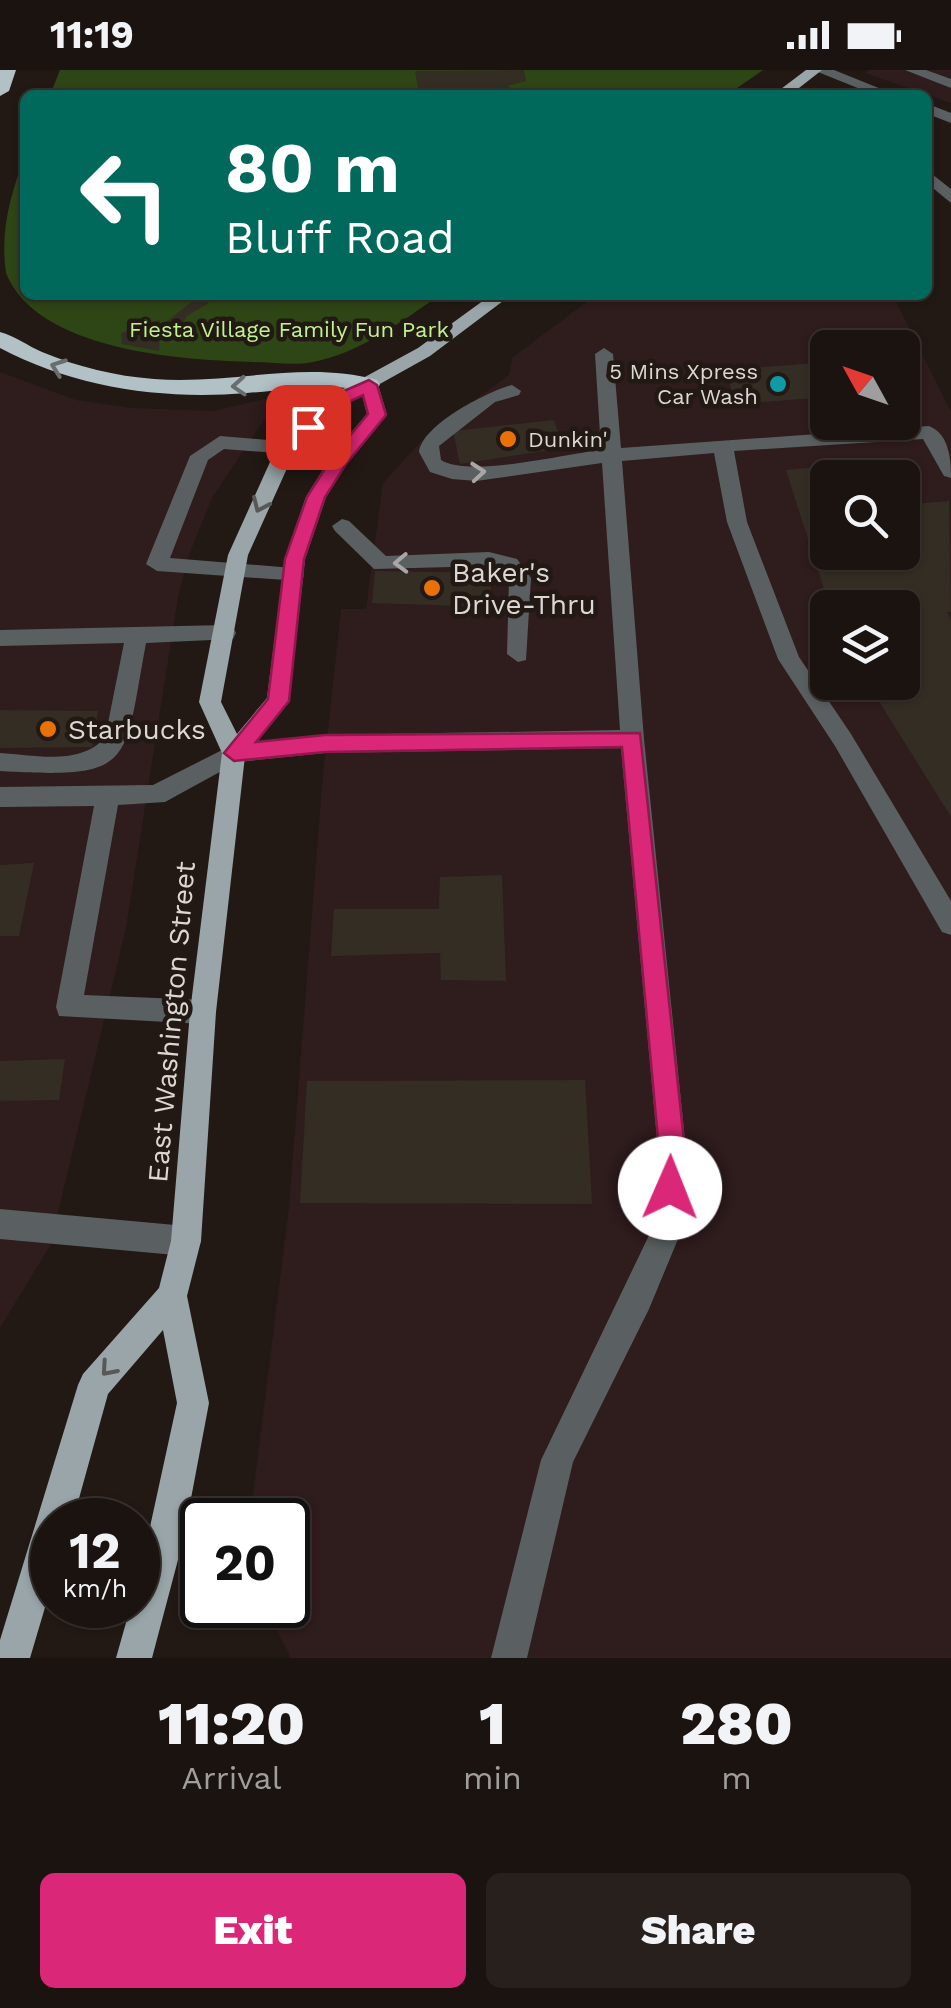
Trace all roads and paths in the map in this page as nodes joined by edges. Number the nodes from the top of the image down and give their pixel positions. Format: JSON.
{"nodes":[{"id":1,"x":8,"y":70,"type":"edge"},
{"id":2,"x":818,"y":70,"type":"edge"},
{"id":3,"x":912,"y":70,"type":"edge"},
{"id":4,"x":932,"y":73,"type":"edge"},
{"id":5,"x":951,"y":84,"type":"edge"},
{"id":6,"x":0,"y":90,"type":"edge"},
{"id":7,"x":790,"y":90,"type":"edge"},
{"id":8,"x":874,"y":90,"type":"edge"},
{"id":9,"x":932,"y":180,"type":"edge"},
{"id":10,"x":951,"y":198,"type":"edge"},
{"id":11,"x":495,"y":300,"type":"edge"},
{"id":12,"x":0,"y":339,"type":"edge"},
{"id":13,"x":604,"y":354,"type":"dead end"},
{"id":14,"x":369,"y":385,"type":"junction"},
{"id":15,"x":512,"y":391,"type":"dead end"},
{"id":16,"x":722,"y":446,"type":"junction"},
{"id":17,"x":291,"y":448,"type":"junction"},
{"id":18,"x":612,"y":454,"type":"junction"},
{"id":19,"x":339,"y":460,"type":"junction"},
{"id":20,"x":951,"y":471,"type":"edge"},
{"id":21,"x":342,"y":526,"type":"dead end"},
{"id":22,"x":236,"y":573,"type":"junction"},
{"id":23,"x":293,"y":576,"type":"junction"},
{"id":24,"x":225,"y":633,"type":"junction"},
{"id":25,"x":137,"y":634,"type":"junction"},
{"id":26,"x":0,"y":638,"type":"edge"},
{"id":27,"x":518,"y":654,"type":"dead end"},
{"id":28,"x":632,"y":738,"type":"junction"},
{"id":29,"x":234,"y":753,"type":"junction"},
{"id":30,"x":0,"y":762,"type":"edge"},
{"id":31,"x":108,"y":795,"type":"junction"},
{"id":32,"x":0,"y":797,"type":"edge"},
{"id":33,"x":951,"y":924,"type":"edge"},
{"id":34,"x":202,"y":1012,"type":"junction"},
{"id":35,"x":0,"y":1224,"type":"edge"},
{"id":36,"x":186,"y":1240,"type":"junction"},
{"id":37,"x":172,"y":1296,"type":"junction"},
{"id":38,"x":62,"y":1498,"type":"edge"},
{"id":39,"x":30,"y":1600,"type":"edge"},
{"id":40,"x":12,"y":1658,"type":"edge"},
{"id":41,"x":134,"y":1658,"type":"edge"},
{"id":42,"x":509,"y":1658,"type":"edge"}],
"edges":[{"from":1,"to":6,"type":"highway"},
{"from":2,"to":7,"type":"main road"},
{"from":2,"to":8,"type":"street"},
{"from":3,"to":4,"type":"street"},
{"from":4,"to":5,"type":"street"},
{"from":9,"to":10,"type":"street"},
{"from":11,"to":14,"type":"main road"},
{"from":14,"to":12,"type":"highway","one_way":true},
{"from":13,"to":18,"type":"street"},
{"from":14,"to":17,"type":"main road"},
{"from":14,"to":19,"type":"main road"},
{"from":15,"to":18,"type":"street","one_way":true},
{"from":16,"to":18,"type":"street"},
{"from":16,"to":20,"type":"street"},
{"from":16,"to":33,"type":"street"},
{"from":17,"to":19,"type":"street"},
{"from":17,"to":22,"type":"main road","one_way":true},
{"from":17,"to":22,"type":"street"},
{"from":18,"to":28,"type":"street"},
{"from":19,"to":23,"type":"main road"},
{"from":27,"to":21,"type":"street","one_way":true},
{"from":22,"to":23,"type":"street"},
{"from":22,"to":24,"type":"main road"},
{"from":23,"to":29,"type":"main road"},
{"from":24,"to":25,"type":"street"},
{"from":24,"to":29,"type":"main road"},
{"from":25,"to":26,"type":"street"},
{"from":25,"to":30,"type":"street"},
{"from":28,"to":29,"type":"street"},
{"from":28,"to":42,"type":"street"},
{"from":29,"to":31,"type":"street"},
{"from":29,"to":34,"type":"main road","name":"East Washington Street"},
{"from":31,"to":32,"type":"street"},
{"from":31,"to":34,"type":"street"},
{"from":34,"to":36,"type":"main road","name":"East Washington Street"},
{"from":35,"to":36,"type":"street"},
{"from":36,"to":37,"type":"main road","name":"East Washington Street"},
{"from":37,"to":38,"type":"main road","name":"East Washington Street","one_way":true},
{"from":37,"to":41,"type":"main road","name":"East Washington Street"},
{"from":39,"to":40,"type":"main road"}]}
